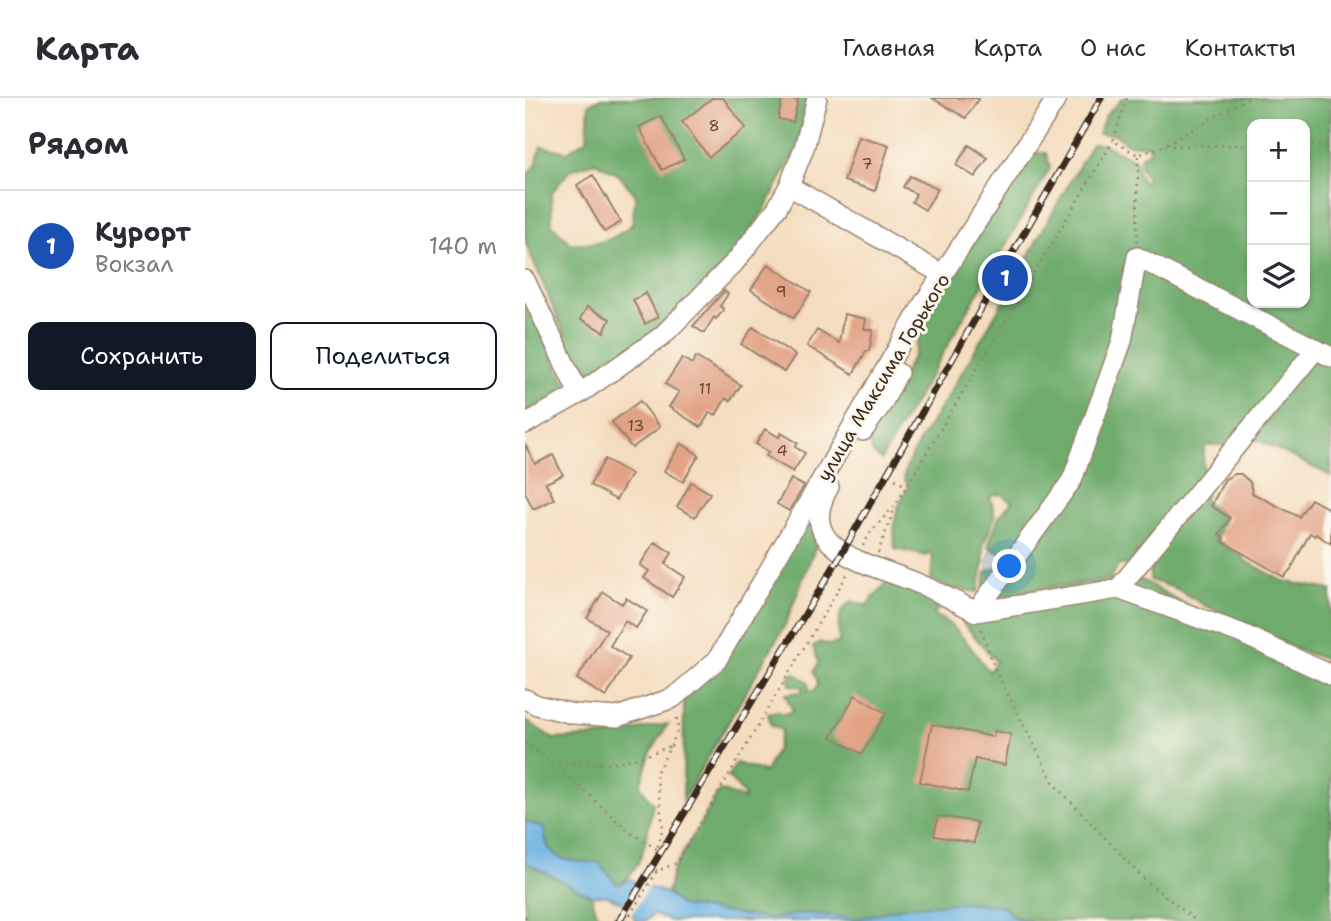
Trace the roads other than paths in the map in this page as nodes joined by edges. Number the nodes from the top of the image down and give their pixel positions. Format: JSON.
{"nodes":[{"id":1,"x":817,"y":98,"type":"edge"},
{"id":2,"x":1057,"y":98,"type":"edge"},
{"id":3,"x":789,"y":186,"type":"junction"},
{"id":4,"x":942,"y":274,"type":"junction"},
{"id":5,"x":525,"y":280,"type":"edge"},
{"id":6,"x":924,"y":303,"type":"junction"},
{"id":7,"x":1323,"y":353,"type":"edge"},
{"id":8,"x":579,"y":394,"type":"junction"},
{"id":9,"x":525,"y":424,"type":"edge"},
{"id":10,"x":1118,"y":589,"type":"junction"},
{"id":11,"x":976,"y":612,"type":"junction"},
{"id":12,"x":1331,"y":675,"type":"edge"},
{"id":13,"x":525,"y":699,"type":"edge"}],
"edges":[{"from":1,"to":3,"type":"street"},
{"from":2,"to":4,"type":"street","name":"улица Максима Горького"},
{"from":3,"to":4,"type":"street"},
{"from":3,"to":8,"type":"street"},
{"from":4,"to":6,"type":"street","name":"улица Максима Горького"},
{"from":5,"to":8,"type":"street"},
{"from":6,"to":11,"type":"street"},
{"from":6,"to":13,"type":"street","name":"улица Максима Горького"},
{"from":7,"to":10,"type":"street"},
{"from":7,"to":11,"type":"street"},
{"from":8,"to":9,"type":"street"},
{"from":10,"to":11,"type":"street"},
{"from":10,"to":12,"type":"street"}]}
